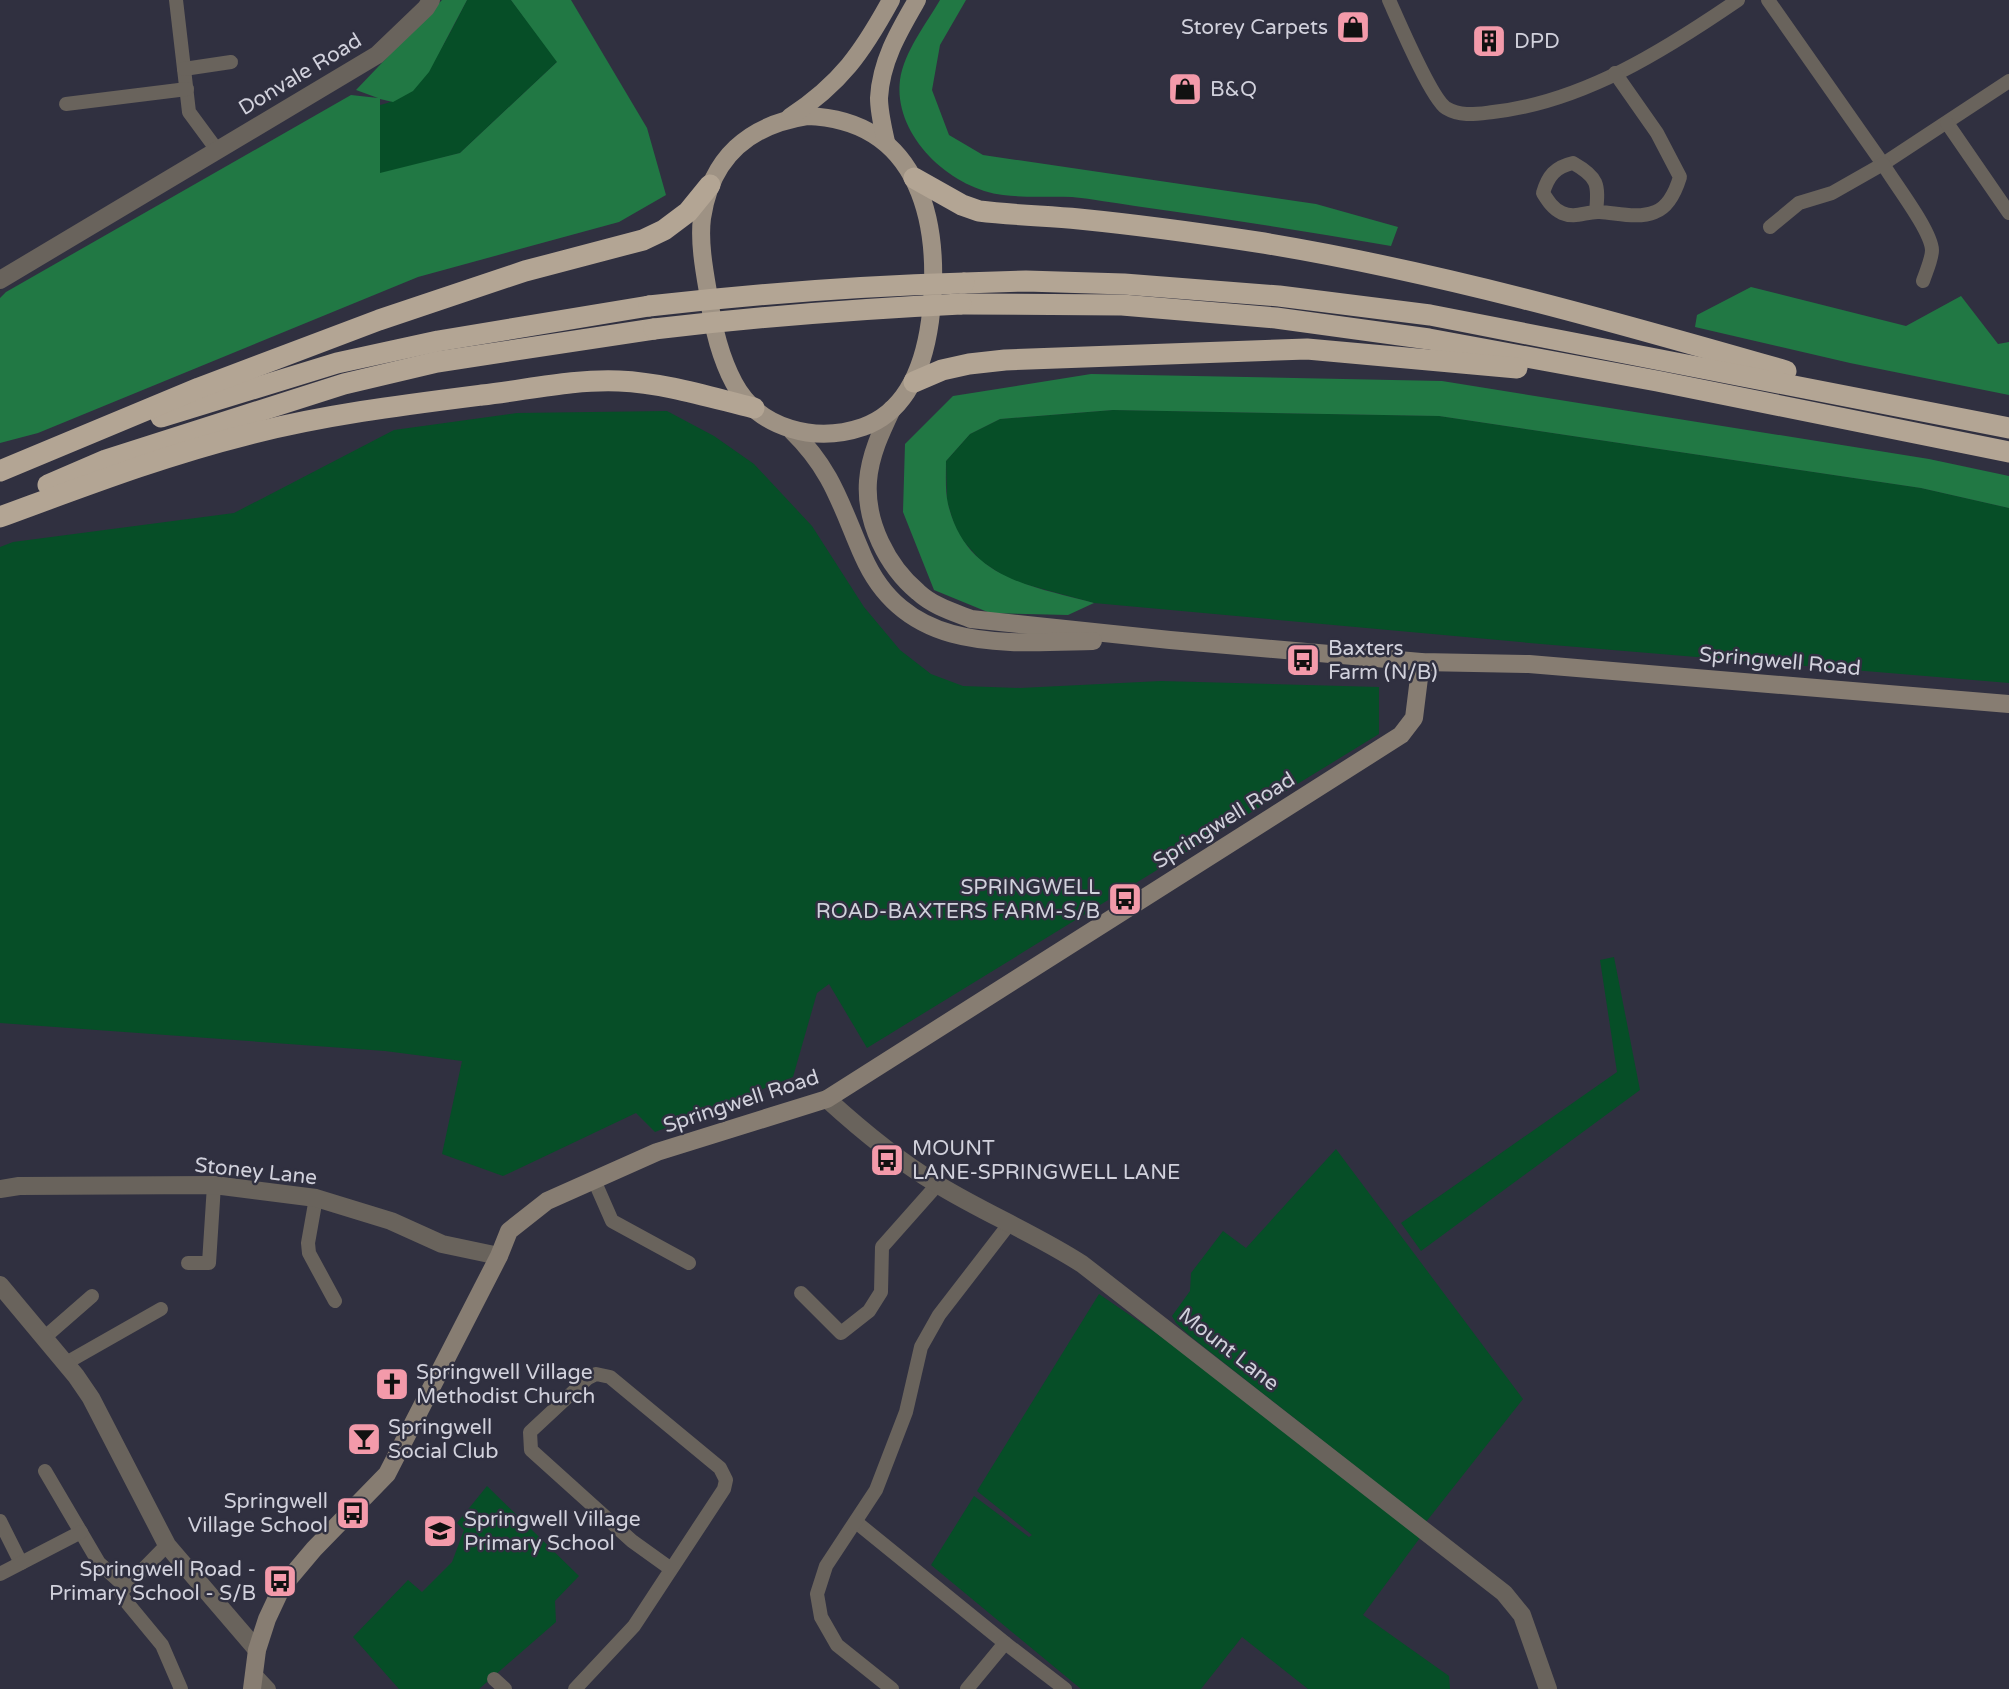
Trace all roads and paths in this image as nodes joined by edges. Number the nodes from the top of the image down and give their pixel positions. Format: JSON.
{"nodes":[{"id":1,"x":176,"y":0,"type":"edge"},
{"id":2,"x":431,"y":0,"type":"edge"},
{"id":3,"x":891,"y":0,"type":"edge"},
{"id":4,"x":917,"y":0,"type":"edge"},
{"id":5,"x":1389,"y":0,"type":"edge"},
{"id":6,"x":1738,"y":0,"type":"edge"},
{"id":7,"x":1768,"y":0,"type":"edge"},
{"id":8,"x":231,"y":62,"type":"dead end"},
{"id":9,"x":184,"y":69,"type":"junction"},
{"id":10,"x":1615,"y":73,"type":"junction"},
{"id":11,"x":2009,"y":81,"type":"edge"},
{"id":12,"x":187,"y":89,"type":"junction"},
{"id":13,"x":66,"y":104,"type":"dead end"},
{"id":14,"x":787,"y":119,"type":"junction"},
{"id":15,"x":1947,"y":123,"type":"junction"},
{"id":16,"x":886,"y":142,"type":"junction"},
{"id":17,"x":217,"y":150,"type":"junction"},
{"id":18,"x":1883,"y":164,"type":"junction"},
{"id":19,"x":914,"y":178,"type":"junction"},
{"id":20,"x":710,"y":185,"type":"junction"},
{"id":21,"x":1596,"y":212,"type":"dead end"},
{"id":22,"x":2009,"y":213,"type":"edge"},
{"id":23,"x":1770,"y":227,"type":"dead end"},
{"id":24,"x":0,"y":280,"type":"edge"},
{"id":25,"x":1923,"y":282,"type":"dead end"},
{"id":26,"x":1657,"y":381,"type":"junction"},
{"id":27,"x":914,"y":382,"type":"junction"},
{"id":28,"x":754,"y":408,"type":"junction"},
{"id":29,"x":892,"y":409,"type":"junction"},
{"id":30,"x":1918,"y":409,"type":"junction"},
{"id":31,"x":2009,"y":428,"type":"edge"},
{"id":32,"x":792,"y":431,"type":"junction"},
{"id":33,"x":2009,"y":452,"type":"edge"},
{"id":34,"x":0,"y":472,"type":"edge"},
{"id":35,"x":0,"y":506,"type":"edge"},
{"id":36,"x":0,"y":517,"type":"edge"},
{"id":37,"x":1170,"y":640,"type":"junction"},
{"id":38,"x":1421,"y":662,"type":"junction"},
{"id":39,"x":2009,"y":704,"type":"edge"},
{"id":40,"x":827,"y":1099,"type":"junction"},
{"id":41,"x":594,"y":1180,"type":"junction"},
{"id":42,"x":214,"y":1185,"type":"junction"},
{"id":43,"x":937,"y":1185,"type":"junction"},
{"id":44,"x":0,"y":1189,"type":"edge"},
{"id":45,"x":316,"y":1198,"type":"junction"},
{"id":46,"x":1010,"y":1223,"type":"junction"},
{"id":47,"x":499,"y":1256,"type":"junction"},
{"id":48,"x":188,"y":1263,"type":"dead end"},
{"id":49,"x":690,"y":1263,"type":"dead end"},
{"id":50,"x":0,"y":1285,"type":"edge"},
{"id":51,"x":801,"y":1293,"type":"dead end"},
{"id":52,"x":92,"y":1296,"type":"dead end"},
{"id":53,"x":335,"y":1301,"type":"dead end"},
{"id":54,"x":161,"y":1310,"type":"dead end"},
{"id":55,"x":45,"y":1337,"type":"junction"},
{"id":56,"x":66,"y":1363,"type":"junction"},
{"id":57,"x":45,"y":1471,"type":"dead end"},
{"id":58,"x":0,"y":1521,"type":"edge"},
{"id":59,"x":856,"y":1522,"type":"junction"},
{"id":60,"x":81,"y":1532,"type":"junction"},
{"id":61,"x":167,"y":1545,"type":"junction"},
{"id":62,"x":21,"y":1563,"type":"junction"},
{"id":63,"x":671,"y":1569,"type":"junction"},
{"id":64,"x":0,"y":1574,"type":"edge"},
{"id":65,"x":119,"y":1581,"type":"dead end"},
{"id":66,"x":1005,"y":1643,"type":"junction"},
{"id":67,"x":257,"y":1650,"type":"junction"},
{"id":68,"x":253,"y":1681,"type":"edge"},
{"id":69,"x":181,"y":1689,"type":"edge"},
{"id":70,"x":269,"y":1689,"type":"edge"},
{"id":71,"x":575,"y":1689,"type":"edge"},
{"id":72,"x":892,"y":1689,"type":"edge"},
{"id":73,"x":967,"y":1689,"type":"edge"},
{"id":74,"x":1065,"y":1689,"type":"edge"},
{"id":75,"x":1548,"y":1689,"type":"edge"}],
"edges":[{"from":1,"to":9,"type":"street"},
{"from":2,"to":17,"type":"street","name":"Donvale Road"},
{"from":3,"to":14,"type":"main road"},
{"from":4,"to":16,"type":"main road"},
{"from":5,"to":10,"type":"street"},
{"from":6,"to":10,"type":"street"},
{"from":7,"to":18,"type":"street"},
{"from":8,"to":9,"type":"street"},
{"from":9,"to":12,"type":"street"},
{"from":10,"to":21,"type":"street"},
{"from":11,"to":15,"type":"street"},
{"from":12,"to":13,"type":"street"},
{"from":12,"to":17,"type":"street"},
{"from":14,"to":16,"type":"main road"},
{"from":14,"to":20,"type":"main road"},
{"from":15,"to":18,"type":"street"},
{"from":15,"to":22,"type":"street"},
{"from":16,"to":19,"type":"main road"},
{"from":17,"to":24,"type":"street","name":"Donvale Road"},
{"from":18,"to":23,"type":"street"},
{"from":18,"to":25,"type":"street"},
{"from":19,"to":27,"type":"main road"},
{"from":19,"to":30,"type":"highway"},
{"from":20,"to":28,"type":"main road"},
{"from":20,"to":34,"type":"highway"},
{"from":26,"to":27,"type":"highway"},
{"from":26,"to":33,"type":"highway"},
{"from":26,"to":35,"type":"highway","bridge":true},
{"from":27,"to":29,"type":"main road"},
{"from":28,"to":32,"type":"main road"},
{"from":28,"to":36,"type":"highway"},
{"from":29,"to":32,"type":"main road"},
{"from":29,"to":37,"type":"main road","name":"Springwell Road"},
{"from":30,"to":31,"type":"highway"},
{"from":30,"to":34,"type":"highway","bridge":true},
{"from":32,"to":37,"type":"main road","name":"Springwell Road"},
{"from":37,"to":38,"type":"main road","name":"Springwell Road"},
{"from":38,"to":39,"type":"main road","name":"Springwell Road"},
{"from":38,"to":40,"type":"main road","name":"Springwell Road"},
{"from":40,"to":41,"type":"main road","name":"Springwell Road"},
{"from":40,"to":43,"type":"street","name":"Mount Lane"},
{"from":41,"to":47,"type":"main road","name":"Springwell Road"},
{"from":41,"to":49,"type":"street"},
{"from":42,"to":44,"type":"street","name":"Stoney Lane"},
{"from":42,"to":45,"type":"street","name":"Stoney Lane"},
{"from":42,"to":48,"type":"street"},
{"from":43,"to":46,"type":"street","name":"Mount Lane"},
{"from":43,"to":51,"type":"street"},
{"from":45,"to":47,"type":"street","name":"Stoney Lane"},
{"from":45,"to":53,"type":"street"},
{"from":46,"to":59,"type":"street"},
{"from":46,"to":75,"type":"street","name":"Mount Lane"},
{"from":47,"to":67,"type":"main road","name":"Springwell Road"},
{"from":50,"to":55,"type":"street"},
{"from":52,"to":55,"type":"street"},
{"from":54,"to":56,"type":"street"},
{"from":55,"to":56,"type":"street"},
{"from":56,"to":61,"type":"street"},
{"from":57,"to":60,"type":"street"},
{"from":58,"to":62,"type":"street"},
{"from":59,"to":66,"type":"street"},
{"from":59,"to":72,"type":"street"},
{"from":60,"to":62,"type":"street"},
{"from":60,"to":65,"type":"street"},
{"from":61,"to":67,"type":"street"},
{"from":61,"to":69,"type":"street"},
{"from":62,"to":64,"type":"street"},
{"from":63,"to":63,"type":"street"},
{"from":63,"to":71,"type":"street"},
{"from":66,"to":73,"type":"street"},
{"from":66,"to":74,"type":"street"},
{"from":67,"to":68,"type":"main road","name":"Springwell Road"},
{"from":68,"to":70,"type":"street"}]}
